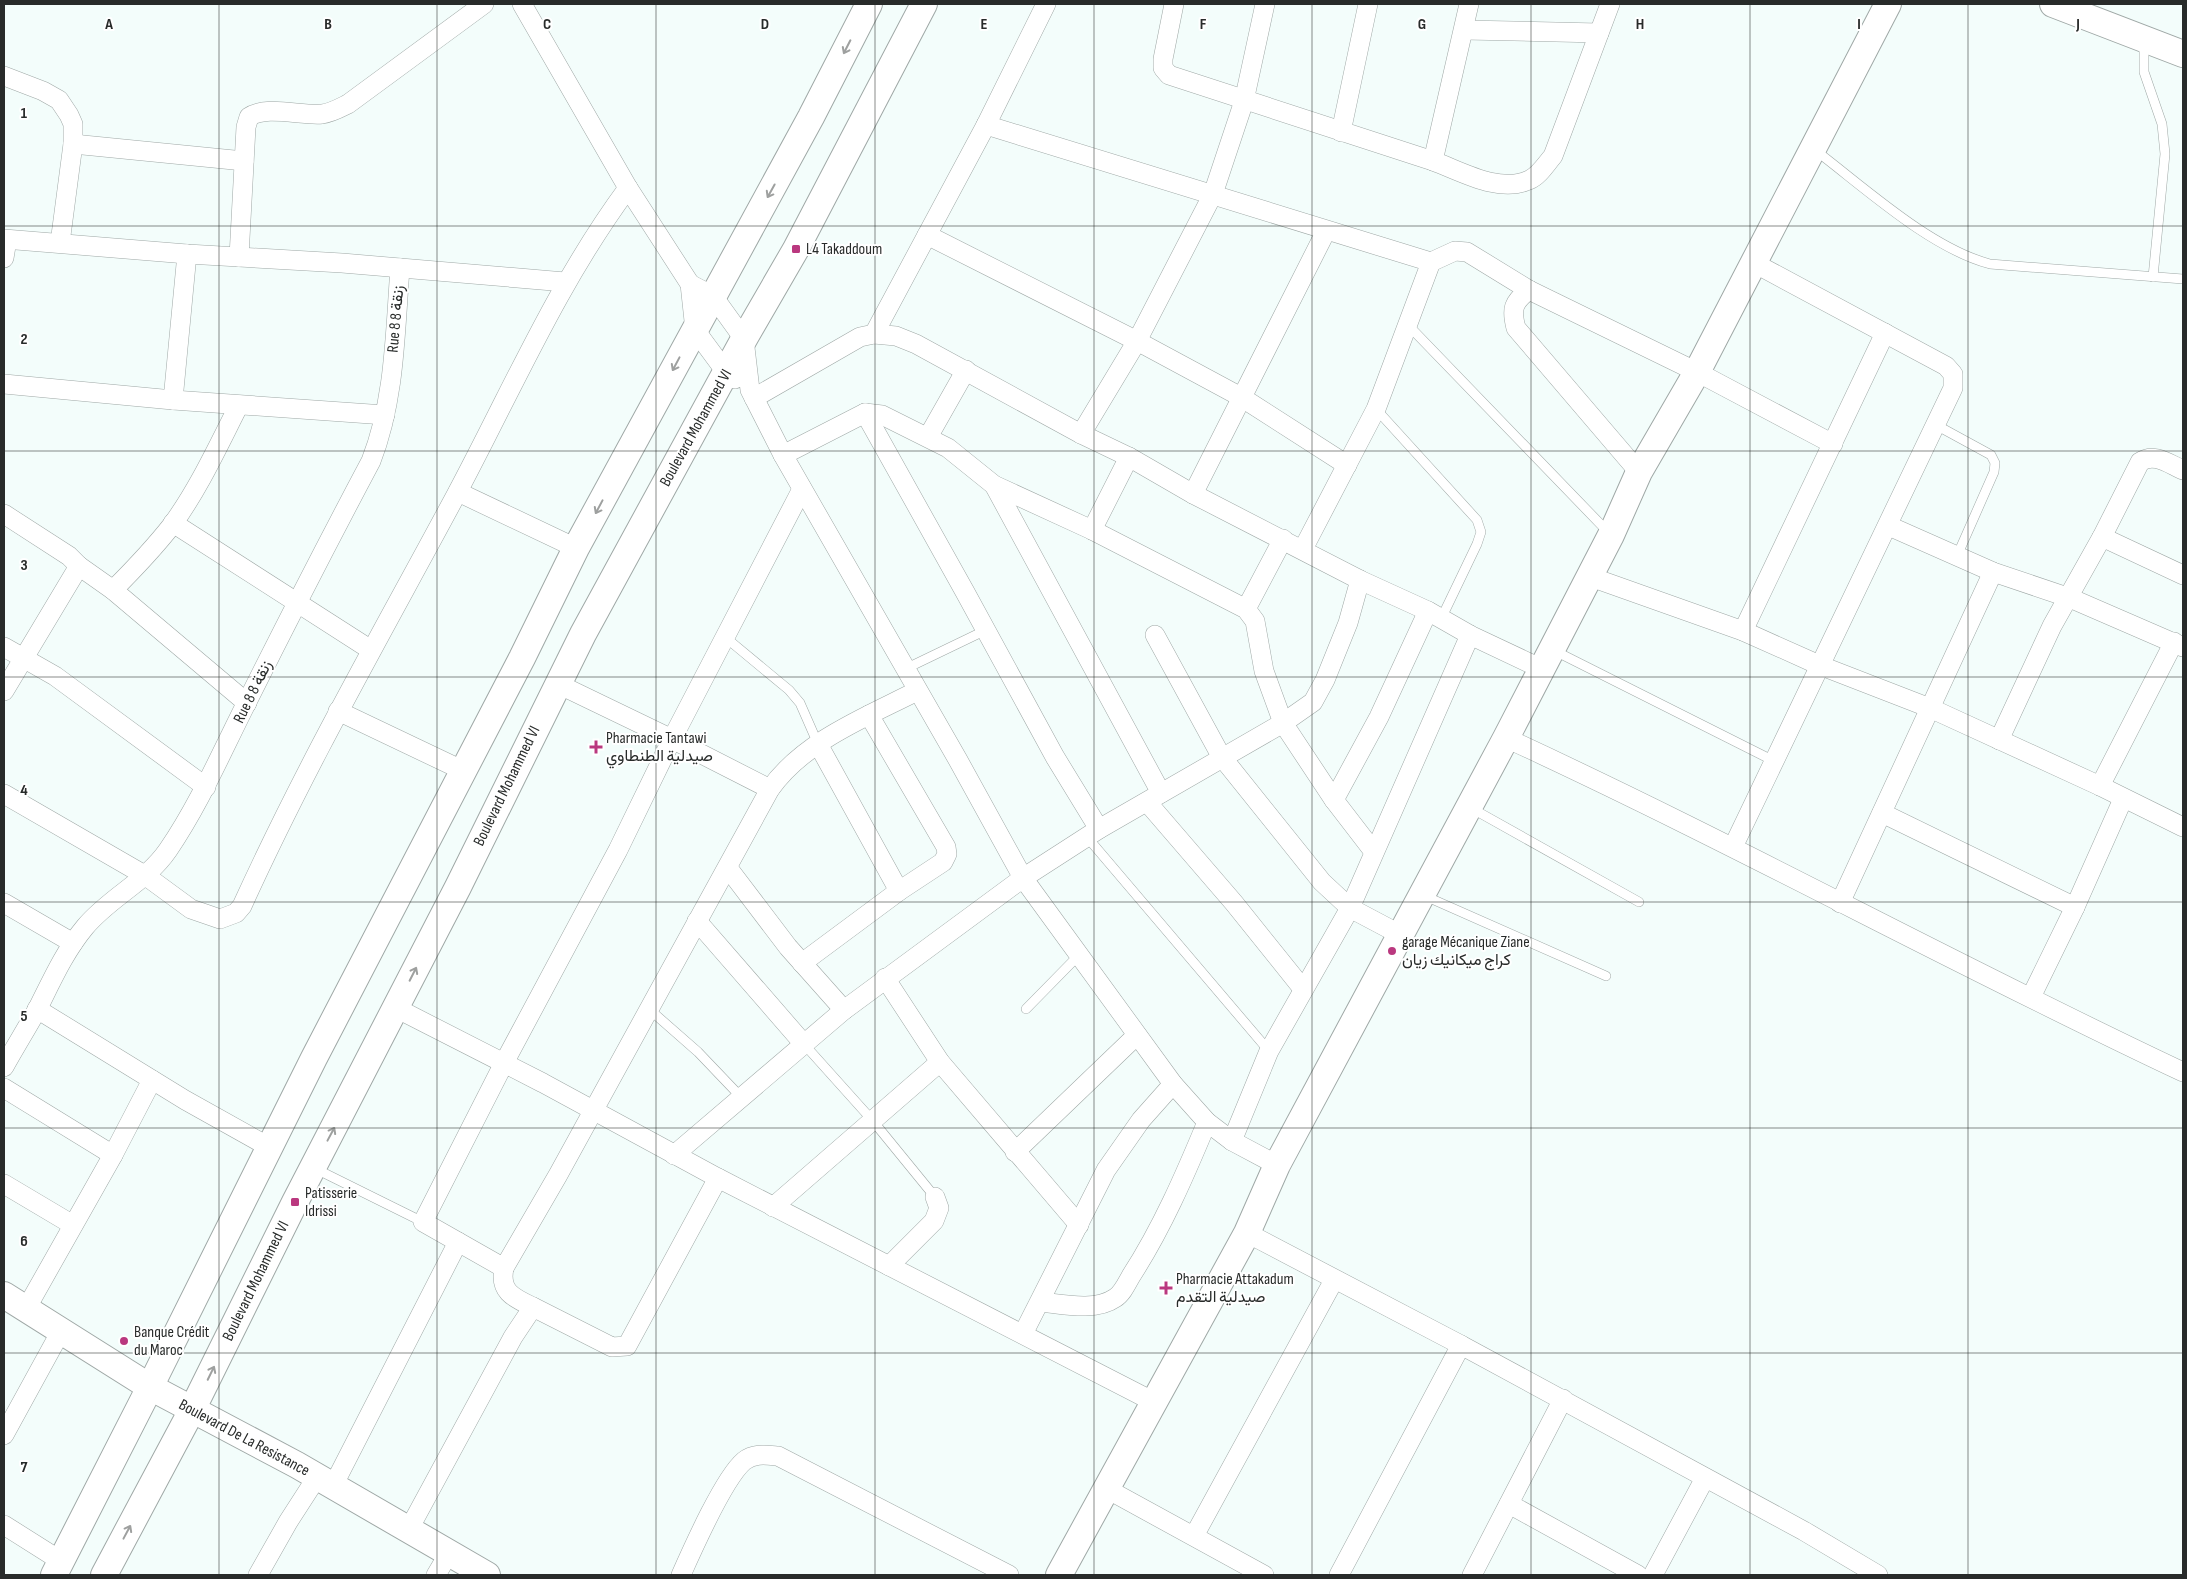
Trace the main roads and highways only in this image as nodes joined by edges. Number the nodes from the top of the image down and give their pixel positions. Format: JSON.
{"nodes":[{"id":1,"x":869,"y":4,"type":"edge"},
{"id":2,"x":924,"y":4,"type":"edge"},
{"id":3,"x":1888,"y":4,"type":"edge"},
{"id":4,"x":2053,"y":4,"type":"edge"},
{"id":5,"x":2183,"y":54,"type":"edge"},
{"id":6,"x":4,"y":1295,"type":"edge"},
{"id":7,"x":150,"y":1387,"type":"junction"},
{"id":8,"x":192,"y":1410,"type":"junction"},
{"id":9,"x":58,"y":1568,"type":"edge"},
{"id":10,"x":104,"y":1575,"type":"edge"},
{"id":11,"x":487,"y":1575,"type":"edge"},
{"id":12,"x":1059,"y":1575,"type":"edge"}],
"edges":[{"from":1,"to":7,"type":"main road","one_way":true},
{"from":8,"to":2,"type":"main road","name":"Boulevard Mohammed VI","one_way":true},
{"from":3,"to":12,"type":"main road"},
{"from":4,"to":5,"type":"main road"},
{"from":6,"to":7,"type":"main road","name":"Boulevard De La Resistance"},
{"from":7,"to":8,"type":"main road","name":"Boulevard De La Resistance"},
{"from":7,"to":9,"type":"main road"},
{"from":10,"to":8,"type":"main road","name":"Boulevard Mohammed VI","one_way":true},
{"from":8,"to":11,"type":"main road","name":"Boulevard De La Resistance"}]}
